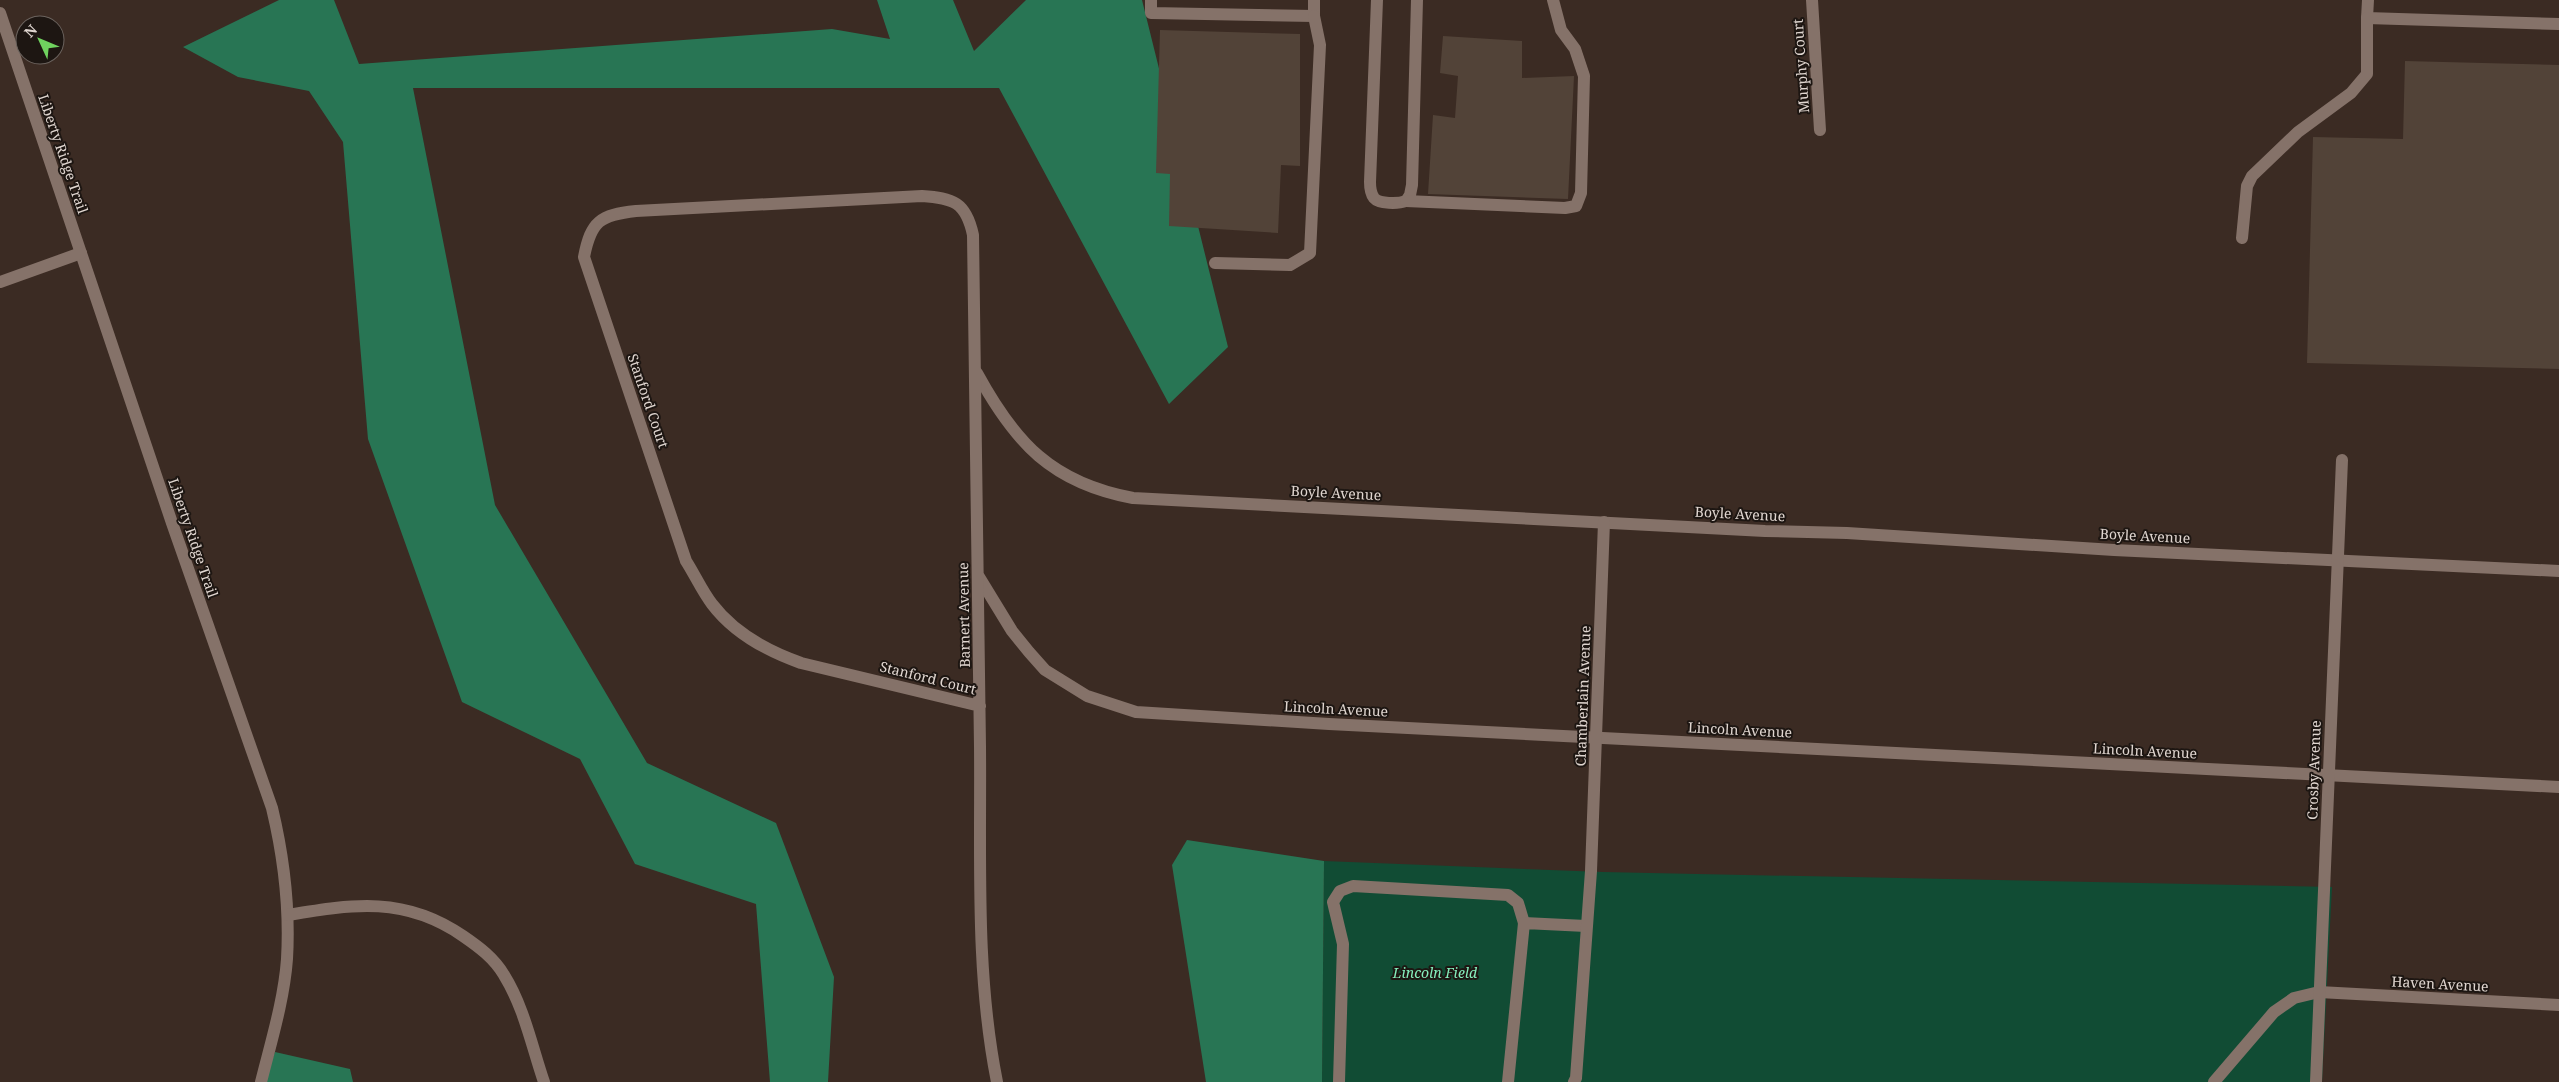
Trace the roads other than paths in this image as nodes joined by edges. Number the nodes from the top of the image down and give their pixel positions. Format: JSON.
{"nodes":[{"id":1,"x":1151,"y":0,"type":"edge"},
{"id":2,"x":1314,"y":0,"type":"edge"},
{"id":3,"x":1376,"y":0,"type":"edge"},
{"id":4,"x":1417,"y":0,"type":"edge"},
{"id":5,"x":1553,"y":0,"type":"edge"},
{"id":6,"x":1812,"y":0,"type":"edge"},
{"id":7,"x":2368,"y":0,"type":"edge"},
{"id":8,"x":0,"y":13,"type":"edge"},
{"id":9,"x":1314,"y":16,"type":"junction"},
{"id":10,"x":2367,"y":18,"type":"junction"},
{"id":11,"x":2559,"y":24,"type":"edge"},
{"id":12,"x":1820,"y":130,"type":"dead end"},
{"id":13,"x":906,"y":197,"type":"joint"},
{"id":14,"x":1406,"y":202,"type":"junction"},
{"id":15,"x":2242,"y":238,"type":"dead end"},
{"id":16,"x":81,"y":253,"type":"junction"},
{"id":17,"x":1215,"y":263,"type":"dead end"},
{"id":18,"x":0,"y":282,"type":"edge"},
{"id":19,"x":976,"y":370,"type":"junction"},
{"id":20,"x":2342,"y":460,"type":"dead end"},
{"id":21,"x":1604,"y":522,"type":"junction"},
{"id":22,"x":2338,"y":560,"type":"junction"},
{"id":23,"x":2559,"y":571,"type":"edge"},
{"id":24,"x":978,"y":576,"type":"junction"},
{"id":25,"x":980,"y":706,"type":"junction"},
{"id":26,"x":1596,"y":738,"type":"junction"},
{"id":27,"x":2329,"y":775,"type":"junction"},
{"id":28,"x":2559,"y":788,"type":"edge"},
{"id":29,"x":288,"y":915,"type":"junction"},
{"id":30,"x":1524,"y":923,"type":"junction"},
{"id":31,"x":1586,"y":926,"type":"junction"},
{"id":32,"x":2319,"y":992,"type":"junction"},
{"id":33,"x":2559,"y":1005,"type":"edge"},
{"id":34,"x":261,"y":1082,"type":"edge"},
{"id":35,"x":544,"y":1082,"type":"edge"},
{"id":36,"x":997,"y":1082,"type":"edge"},
{"id":37,"x":1340,"y":1082,"type":"edge"},
{"id":38,"x":1508,"y":1082,"type":"edge"},
{"id":39,"x":1574,"y":1082,"type":"edge"},
{"id":40,"x":2214,"y":1082,"type":"edge"},
{"id":41,"x":2316,"y":1082,"type":"edge"}],
"edges":[{"from":1,"to":9,"type":"street"},
{"from":2,"to":9,"type":"street"},
{"from":3,"to":14,"type":"street"},
{"from":4,"to":14,"type":"street"},
{"from":5,"to":14,"type":"street"},
{"from":6,"to":12,"type":"street","name":"Murphy Court"},
{"from":7,"to":10,"type":"street"},
{"from":8,"to":16,"type":"street","name":"Liberty Ridge Trail"},
{"from":9,"to":17,"type":"street"},
{"from":10,"to":11,"type":"street"},
{"from":10,"to":15,"type":"street"},
{"from":13,"to":19,"type":"street","name":"Barnert Avenue"},
{"from":13,"to":25,"type":"street","name":"Stanford Court"},
{"from":16,"to":18,"type":"street"},
{"from":16,"to":29,"type":"street","name":"Liberty Ridge Trail"},
{"from":19,"to":21,"type":"street","name":"Boyle Avenue"},
{"from":19,"to":24,"type":"street","name":"Barnert Avenue"},
{"from":20,"to":22,"type":"street","name":"Crosby Avenue"},
{"from":21,"to":22,"type":"street","name":"Boyle Avenue"},
{"from":21,"to":26,"type":"street","name":"Chamberlain Avenue"},
{"from":22,"to":23,"type":"street","name":"Boyle Avenue"},
{"from":22,"to":27,"type":"street","name":"Crosby Avenue"},
{"from":24,"to":25,"type":"street","name":"Barnert Avenue"},
{"from":24,"to":26,"type":"street","name":"Lincoln Avenue"},
{"from":25,"to":36,"type":"street","name":"Barnert Avenue"},
{"from":26,"to":27,"type":"street","name":"Lincoln Avenue"},
{"from":26,"to":31,"type":"street","name":"Chamberlain Avenue"},
{"from":27,"to":28,"type":"street","name":"Lincoln Avenue"},
{"from":27,"to":32,"type":"street","name":"Crosby Avenue"},
{"from":29,"to":34,"type":"street","name":"Liberty Ridge Trail"},
{"from":29,"to":35,"type":"street"},
{"from":30,"to":31,"type":"street"},
{"from":30,"to":37,"type":"street"},
{"from":30,"to":38,"type":"street"},
{"from":31,"to":39,"type":"street","name":"Chamberlain Avenue"},
{"from":32,"to":33,"type":"street","name":"Haven Avenue"},
{"from":32,"to":40,"type":"street","name":"Haven Avenue"},
{"from":32,"to":41,"type":"street","name":"Crosby Avenue"}]}
